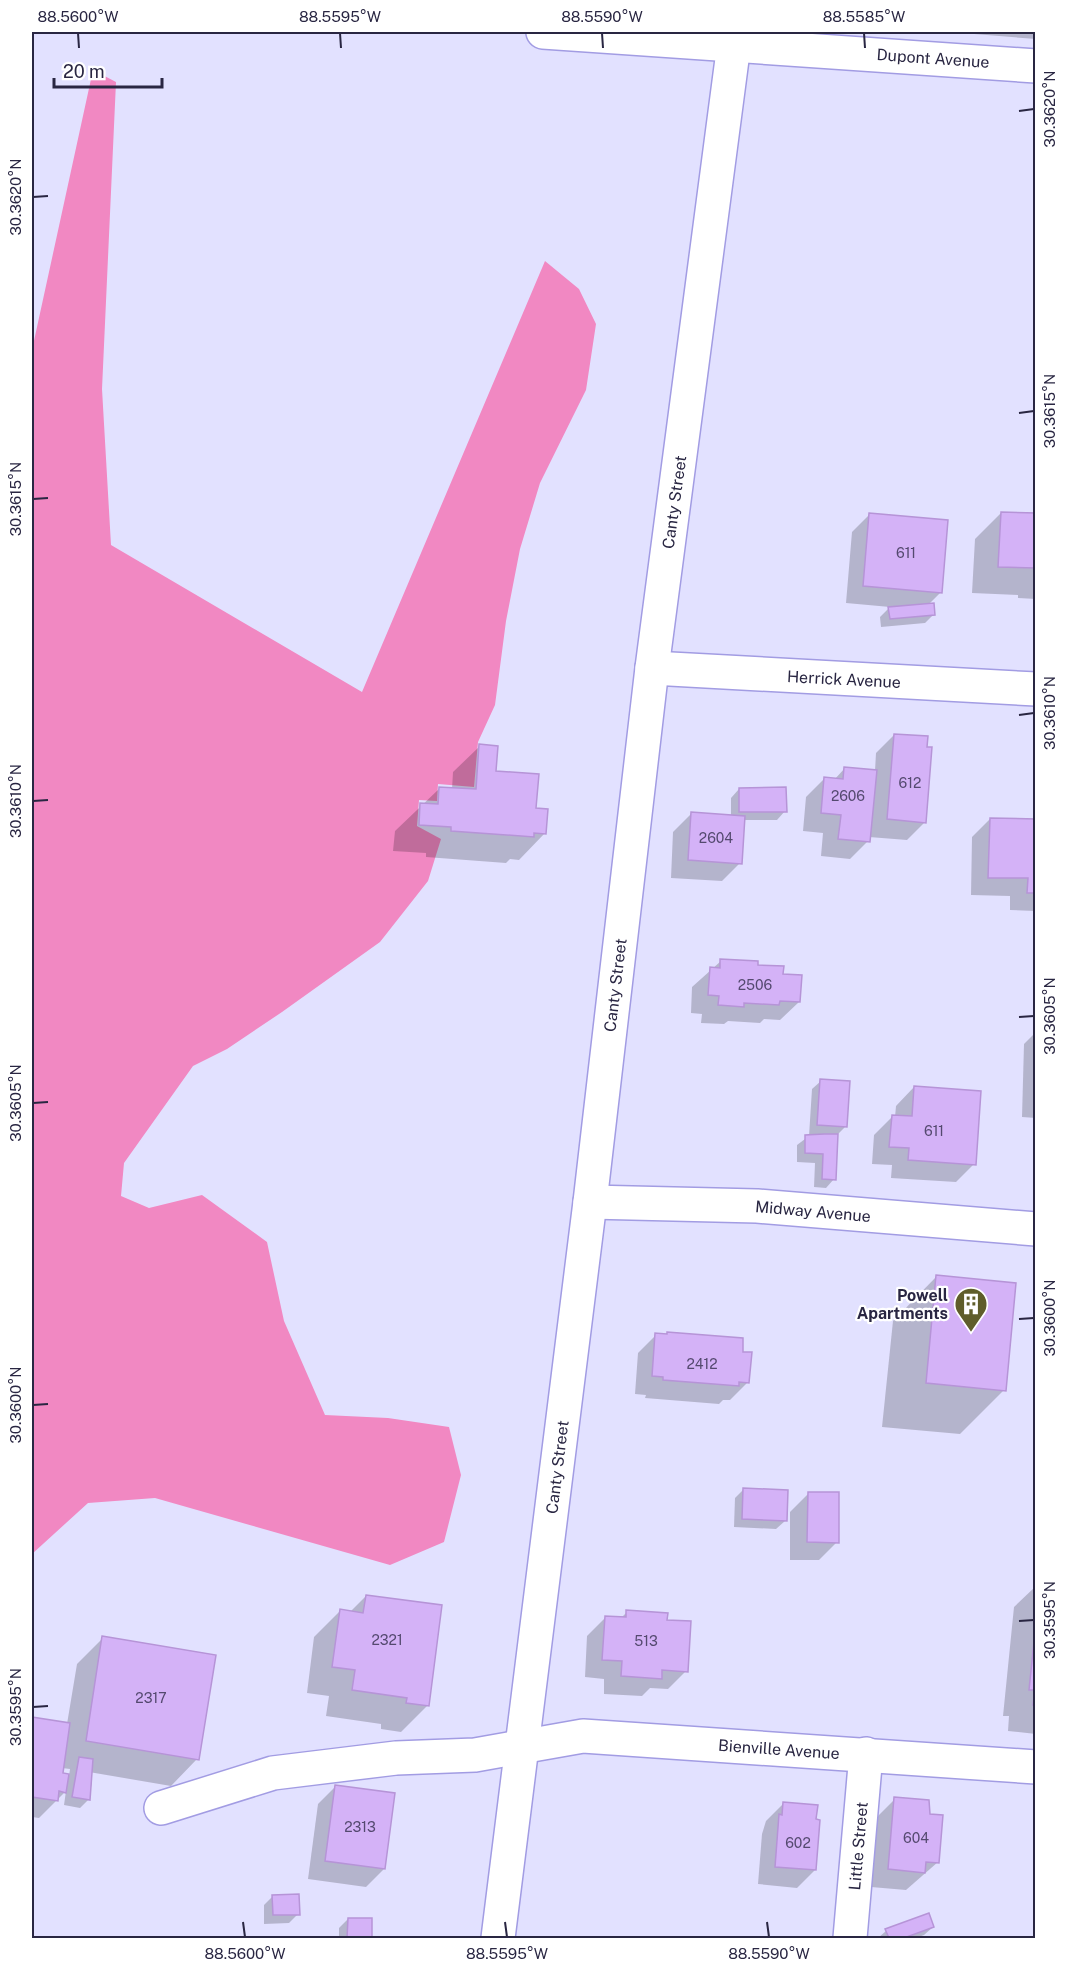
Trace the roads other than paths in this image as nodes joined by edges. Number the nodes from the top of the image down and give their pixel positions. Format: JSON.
{"nodes":[{"id":1,"x":543,"y":32,"type":"edge"},
{"id":2,"x":735,"y":38,"type":"edge"},
{"id":3,"x":1035,"y":66,"type":"edge"},
{"id":4,"x":652,"y":668,"type":"junction"},
{"id":5,"x":1035,"y":689,"type":"edge"},
{"id":6,"x":590,"y":1202,"type":"junction"},
{"id":7,"x":1035,"y":1229,"type":"edge"},
{"id":8,"x":522,"y":1747,"type":"junction"},
{"id":9,"x":866,"y":1754,"type":"junction"},
{"id":10,"x":1035,"y":1767,"type":"edge"},
{"id":11,"x":161,"y":1808,"type":"dead end"},
{"id":12,"x":498,"y":1938,"type":"edge"},
{"id":13,"x":850,"y":1938,"type":"edge"}],
"edges":[{"from":1,"to":2,"type":"street","name":"Dupont Avenue"},
{"from":2,"to":3,"type":"street","name":"Dupont Avenue"},
{"from":2,"to":4,"type":"street","name":"Canty Street"},
{"from":4,"to":5,"type":"street","name":"Herrick Avenue"},
{"from":4,"to":6,"type":"street","name":"Canty Street"},
{"from":6,"to":7,"type":"street","name":"Midway Avenue"},
{"from":6,"to":8,"type":"street","name":"Canty Street"},
{"from":8,"to":9,"type":"street","name":"Bienville Avenue"},
{"from":8,"to":11,"type":"street","name":"Bienville Avenue"},
{"from":8,"to":12,"type":"street","name":"Canty Street"},
{"from":9,"to":10,"type":"street","name":"Bienville Avenue"},
{"from":9,"to":13,"type":"street","name":"Little Street"}]}
